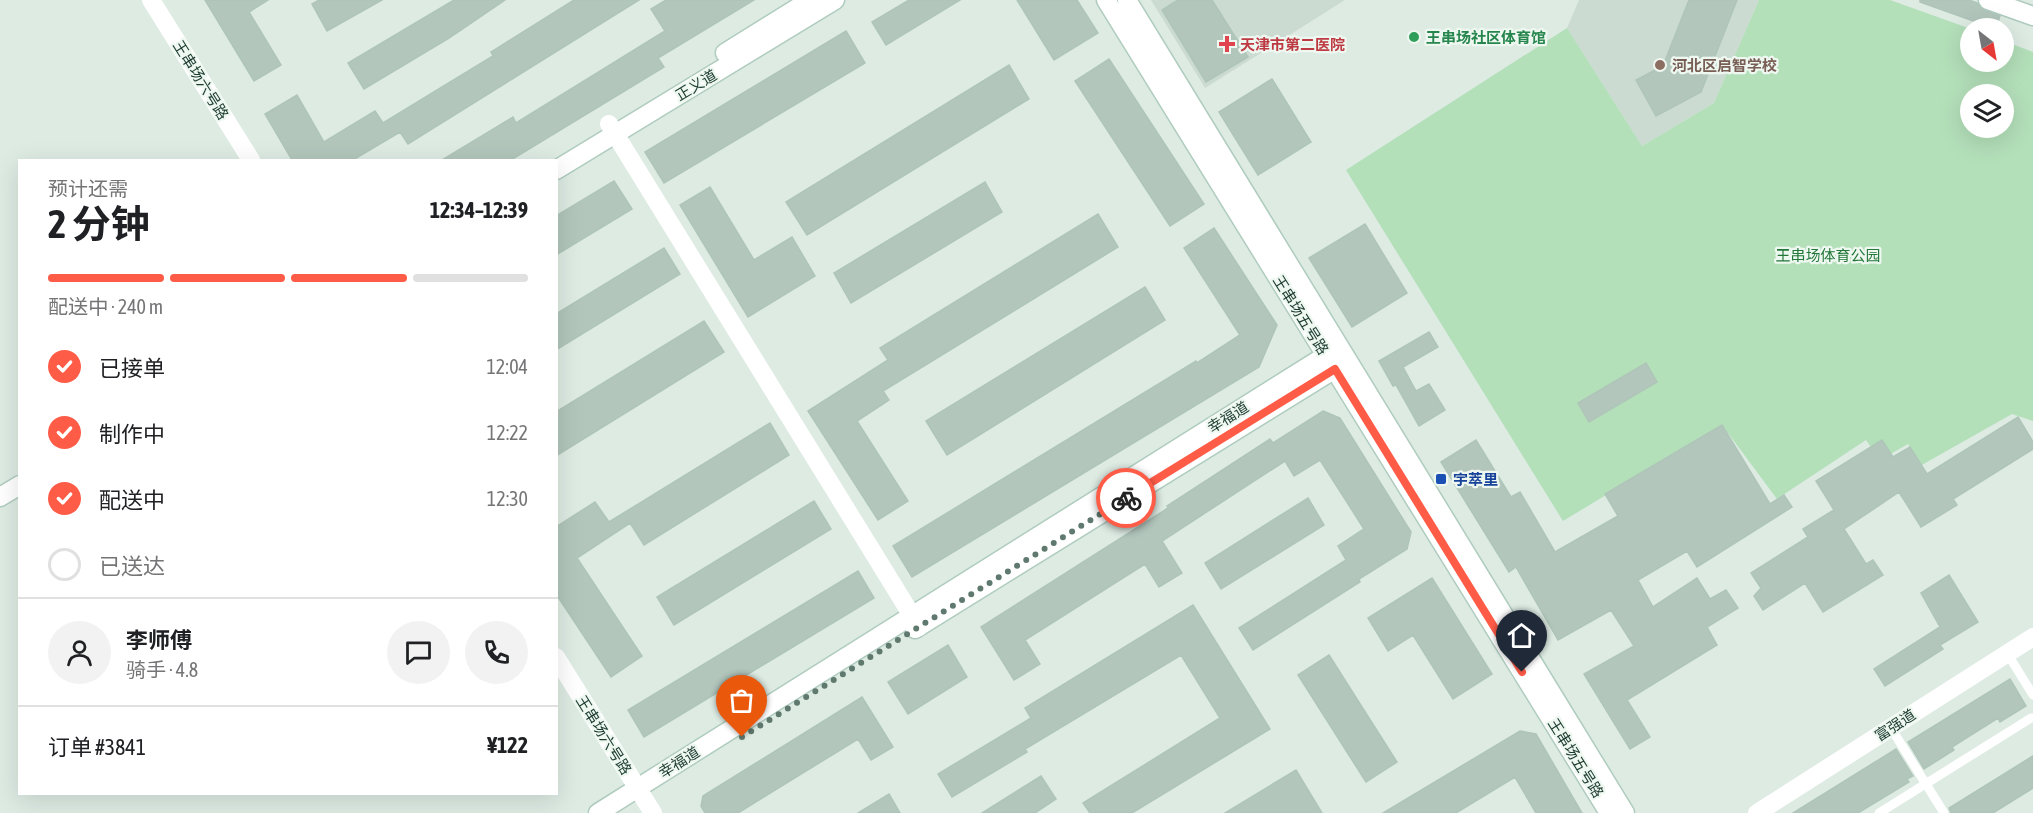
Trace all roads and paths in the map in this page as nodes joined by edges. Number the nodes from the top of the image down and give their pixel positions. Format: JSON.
{"nodes":[{"id":1,"x":151,"y":0,"type":"edge"},
{"id":2,"x":810,"y":0,"type":"edge"},
{"id":3,"x":835,"y":0,"type":"edge"},
{"id":4,"x":1106,"y":0,"type":"edge"},
{"id":5,"x":1126,"y":0,"type":"edge"},
{"id":6,"x":1988,"y":0,"type":"edge"},
{"id":7,"x":2023,"y":9,"type":"edge"},
{"id":8,"x":612,"y":129,"type":"junction"},
{"id":9,"x":250,"y":159,"type":"edge"},
{"id":10,"x":552,"y":159,"type":"edge"},
{"id":11,"x":558,"y":169,"type":"edge"},
{"id":12,"x":1337,"y":358,"type":"junction"},
{"id":13,"x":18,"y":486,"type":"edge"},
{"id":14,"x":0,"y":497,"type":"edge"},
{"id":15,"x":18,"y":500,"type":"edge"},
{"id":16,"x":0,"y":511,"type":"edge"},
{"id":17,"x":915,"y":621,"type":"junction"},
{"id":18,"x":2033,"y":637,"type":"edge"},
{"id":19,"x":2007,"y":653,"type":"junction"},
{"id":20,"x":558,"y":660,"type":"edge"},
{"id":21,"x":2033,"y":695,"type":"edge"},
{"id":22,"x":2031,"y":718,"type":"dead end"},
{"id":23,"x":1891,"y":728,"type":"junction"},
{"id":24,"x":1926,"y":784,"type":"junction"},
{"id":25,"x":645,"y":800,"type":"edge"},
{"id":26,"x":598,"y":813,"type":"edge"},
{"id":27,"x":621,"y":813,"type":"edge"},
{"id":28,"x":1610,"y":813,"type":"edge"},
{"id":29,"x":1625,"y":813,"type":"edge"},
{"id":30,"x":1756,"y":813,"type":"edge"},
{"id":31,"x":1879,"y":813,"type":"edge"},
{"id":32,"x":1944,"y":813,"type":"edge"}],
"edges":[{"from":1,"to":9,"type":"street","name":"王串场六号路"},
{"from":2,"to":8,"type":"street","name":"正义道"},
{"from":3,"to":8,"type":"street","name":"正义道"},
{"from":4,"to":12,"type":"street","name":"王串场五号路"},
{"from":5,"to":12,"type":"street","name":"王串场五号路"},
{"from":6,"to":7,"type":"street"},
{"from":8,"to":10,"type":"street","name":"正义道"},
{"from":8,"to":11,"type":"street","name":"正义道"},
{"from":8,"to":17,"type":"street"},
{"from":12,"to":17,"type":"street","name":"幸福道"},
{"from":12,"to":28,"type":"street","name":"王串场五号路"},
{"from":12,"to":29,"type":"street","name":"王串场五号路"},
{"from":13,"to":14,"type":"street"},
{"from":15,"to":16,"type":"street"},
{"from":17,"to":25,"type":"street","name":"幸福道"},
{"from":18,"to":19,"type":"street","name":"富强道"},
{"from":19,"to":21,"type":"lane"},
{"from":19,"to":23,"type":"street","name":"富强道"},
{"from":20,"to":25,"type":"street","name":"王串场六号路"},
{"from":22,"to":24,"type":"lane"},
{"from":23,"to":24,"type":"lane"},
{"from":23,"to":30,"type":"street","name":"富强道"},
{"from":24,"to":31,"type":"lane"},
{"from":24,"to":32,"type":"lane"},
{"from":25,"to":26,"type":"street","name":"幸福道"},
{"from":25,"to":27,"type":"street","name":"幸福道"}]}
